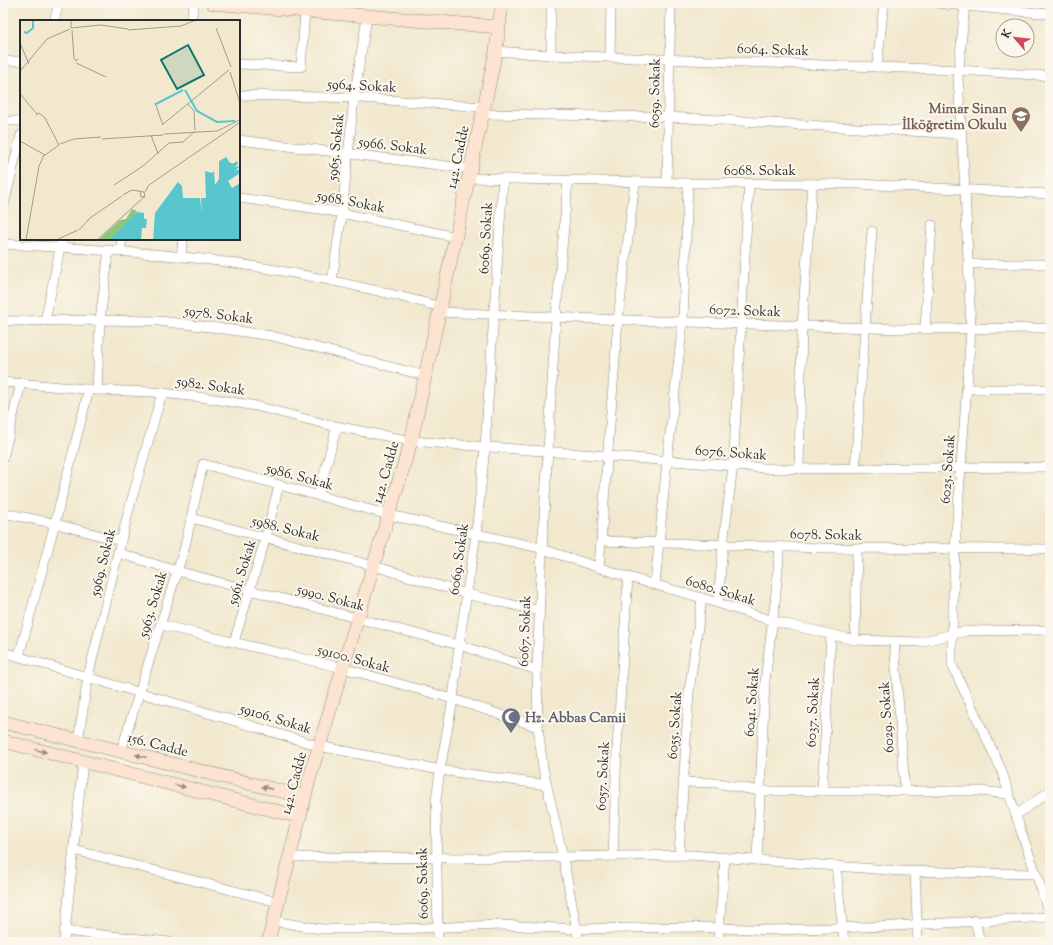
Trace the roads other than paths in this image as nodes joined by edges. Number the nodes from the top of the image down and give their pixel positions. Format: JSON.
{"nodes":[{"id":1,"x":60,"y":3,"type":"edge"},
{"id":2,"x":194,"y":3,"type":"edge"},
{"id":3,"x":212,"y":3,"type":"edge"},
{"id":4,"x":502,"y":3,"type":"edge"},
{"id":5,"x":551,"y":3,"type":"edge"},
{"id":6,"x":611,"y":3,"type":"edge"},
{"id":7,"x":671,"y":3,"type":"edge"},
{"id":8,"x":884,"y":3,"type":"edge"},
{"id":9,"x":935,"y":3,"type":"edge"},
{"id":10,"x":965,"y":4,"type":"edge"},
{"id":11,"x":305,"y":11,"type":"junction"},
{"id":12,"x":1050,"y":14,"type":"edge"},
{"id":13,"x":368,"y":17,"type":"junction"},
{"id":14,"x":54,"y":20,"type":"edge"},
{"id":15,"x":191,"y":20,"type":"edge"},
{"id":16,"x":498,"y":27,"type":"junction"},
{"id":17,"x":496,"y":51,"type":"junction"},
{"id":18,"x":551,"y":55,"type":"junction"},
{"id":19,"x":610,"y":57,"type":"junction"},
{"id":20,"x":669,"y":59,"type":"junction"},
{"id":21,"x":3,"y":61,"type":"edge"},
{"id":22,"x":20,"y":61,"type":"edge"},
{"id":23,"x":240,"y":64,"type":"edge"},
{"id":24,"x":877,"y":67,"type":"junction"},
{"id":25,"x":959,"y":70,"type":"junction"},
{"id":26,"x":1050,"y":76,"type":"edge"},
{"id":27,"x":240,"y":94,"type":"edge"},
{"id":28,"x":354,"y":98,"type":"junction"},
{"id":29,"x":484,"y":111,"type":"junction"},
{"id":30,"x":668,"y":117,"type":"junction"},
{"id":31,"x":3,"y":121,"type":"edge"},
{"id":32,"x":20,"y":121,"type":"edge"},
{"id":33,"x":962,"y":134,"type":"junction"},
{"id":34,"x":240,"y":140,"type":"edge"},
{"id":35,"x":20,"y":144,"type":"edge"},
{"id":36,"x":349,"y":153,"type":"junction"},
{"id":37,"x":17,"y":169,"type":"edge"},
{"id":38,"x":470,"y":173,"type":"junction"},
{"id":39,"x":7,"y":179,"type":"edge"},
{"id":40,"x":503,"y":179,"type":"junction"},
{"id":41,"x":568,"y":181,"type":"junction"},
{"id":42,"x":636,"y":182,"type":"junction"},
{"id":43,"x":666,"y":183,"type":"junction"},
{"id":44,"x":688,"y":183,"type":"junction"},
{"id":45,"x":749,"y":184,"type":"junction"},
{"id":46,"x":812,"y":184,"type":"junction"},
{"id":47,"x":965,"y":189,"type":"junction"},
{"id":48,"x":1050,"y":194,"type":"edge"},
{"id":49,"x":240,"y":198,"type":"edge"},
{"id":50,"x":3,"y":208,"type":"edge"},
{"id":51,"x":342,"y":213,"type":"junction"},
{"id":52,"x":932,"y":225,"type":"dead end"},
{"id":53,"x":872,"y":231,"type":"dead end"},
{"id":54,"x":456,"y":237,"type":"junction"},
{"id":55,"x":122,"y":240,"type":"edge"},
{"id":56,"x":183,"y":240,"type":"edge"},
{"id":57,"x":62,"y":243,"type":"edge"},
{"id":58,"x":3,"y":244,"type":"edge"},
{"id":59,"x":109,"y":250,"type":"junction"},
{"id":60,"x":120,"y":251,"type":"junction"},
{"id":61,"x":181,"y":257,"type":"junction"},
{"id":62,"x":968,"y":264,"type":"junction"},
{"id":63,"x":1050,"y":264,"type":"edge"},
{"id":64,"x":332,"y":281,"type":"junction"},
{"id":65,"x":441,"y":310,"type":"junction"},
{"id":66,"x":495,"y":314,"type":"junction"},
{"id":67,"x":556,"y":317,"type":"junction"},
{"id":68,"x":100,"y":320,"type":"junction"},
{"id":69,"x":618,"y":320,"type":"junction"},
{"id":70,"x":3,"y":321,"type":"edge"},
{"id":71,"x":45,"y":321,"type":"junction"},
{"id":72,"x":683,"y":322,"type":"junction"},
{"id":73,"x":741,"y":324,"type":"junction"},
{"id":74,"x":802,"y":326,"type":"junction"},
{"id":75,"x":865,"y":328,"type":"junction"},
{"id":76,"x":1050,"y":328,"type":"edge"},
{"id":77,"x":925,"y":329,"type":"junction"},
{"id":78,"x":971,"y":330,"type":"junction"},
{"id":79,"x":426,"y":376,"type":"junction"},
{"id":80,"x":3,"y":382,"type":"edge"},
{"id":81,"x":21,"y":383,"type":"junction"},
{"id":82,"x":1050,"y":388,"type":"edge"},
{"id":83,"x":966,"y":389,"type":"junction"},
{"id":84,"x":93,"y":390,"type":"junction"},
{"id":85,"x":162,"y":393,"type":"junction"},
{"id":86,"x":337,"y":426,"type":"junction"},
{"id":87,"x":411,"y":441,"type":"junction"},
{"id":88,"x":485,"y":447,"type":"junction"},
{"id":89,"x":548,"y":452,"type":"junction"},
{"id":90,"x":608,"y":456,"type":"junction"},
{"id":91,"x":3,"y":458,"type":"edge"},
{"id":92,"x":667,"y":461,"type":"junction"},
{"id":93,"x":203,"y":464,"type":"joint"},
{"id":94,"x":733,"y":466,"type":"junction"},
{"id":95,"x":1050,"y":466,"type":"edge"},
{"id":96,"x":961,"y":467,"type":"junction"},
{"id":97,"x":855,"y":468,"type":"junction"},
{"id":98,"x":799,"y":469,"type":"junction"},
{"id":99,"x":279,"y":485,"type":"junction"},
{"id":100,"x":318,"y":496,"type":"junction"},
{"id":101,"x":3,"y":513,"type":"edge"},
{"id":102,"x":389,"y":516,"type":"junction"},
{"id":103,"x":191,"y":518,"type":"junction"},
{"id":104,"x":55,"y":523,"type":"junction"},
{"id":105,"x":476,"y":534,"type":"junction"},
{"id":106,"x":266,"y":537,"type":"junction"},
{"id":107,"x":121,"y":541,"type":"junction"},
{"id":108,"x":602,"y":541,"type":"junction"},
{"id":109,"x":659,"y":543,"type":"junction"},
{"id":110,"x":723,"y":545,"type":"junction"},
{"id":111,"x":780,"y":547,"type":"junction"},
{"id":112,"x":857,"y":548,"type":"junction"},
{"id":113,"x":1050,"y":548,"type":"edge"},
{"id":114,"x":542,"y":549,"type":"junction"},
{"id":115,"x":955,"y":549,"type":"junction"},
{"id":116,"x":118,"y":553,"type":"junction"},
{"id":117,"x":374,"y":566,"type":"junction"},
{"id":118,"x":599,"y":567,"type":"junction"},
{"id":119,"x":177,"y":571,"type":"junction"},
{"id":120,"x":628,"y":577,"type":"junction"},
{"id":121,"x":655,"y":584,"type":"junction"},
{"id":122,"x":250,"y":590,"type":"junction"},
{"id":123,"x":467,"y":594,"type":"junction"},
{"id":124,"x":702,"y":598,"type":"junction"},
{"id":125,"x":718,"y":603,"type":"junction"},
{"id":126,"x":539,"y":611,"type":"junction"},
{"id":127,"x":358,"y":619,"type":"junction"},
{"id":128,"x":773,"y":621,"type":"junction"},
{"id":129,"x":161,"y":625,"type":"junction"},
{"id":130,"x":1050,"y":630,"type":"edge"},
{"id":131,"x":831,"y":635,"type":"junction"},
{"id":132,"x":952,"y":635,"type":"junction"},
{"id":133,"x":855,"y":640,"type":"junction"},
{"id":134,"x":894,"y":641,"type":"junction"},
{"id":135,"x":234,"y":642,"type":"junction"},
{"id":136,"x":459,"y":645,"type":"junction"},
{"id":137,"x":3,"y":652,"type":"edge"},
{"id":138,"x":19,"y":656,"type":"junction"},
{"id":139,"x":343,"y":668,"type":"junction"},
{"id":140,"x":537,"y":670,"type":"junction"},
{"id":141,"x":88,"y":677,"type":"junction"},
{"id":142,"x":138,"y":692,"type":"junction"},
{"id":143,"x":453,"y":699,"type":"junction"},
{"id":144,"x":3,"y":722,"type":"edge"},
{"id":145,"x":538,"y":727,"type":"junction"},
{"id":146,"x":3,"y":741,"type":"edge"},
{"id":147,"x":78,"y":741,"type":"junction"},
{"id":148,"x":319,"y":746,"type":"junction"},
{"id":149,"x":120,"y":751,"type":"junction"},
{"id":150,"x":83,"y":761,"type":"junction"},
{"id":151,"x":440,"y":770,"type":"junction"},
{"id":152,"x":684,"y":782,"type":"junction"},
{"id":153,"x":547,"y":785,"type":"junction"},
{"id":154,"x":760,"y":791,"type":"junction"},
{"id":155,"x":822,"y":791,"type":"junction"},
{"id":156,"x":905,"y":791,"type":"junction"},
{"id":157,"x":1050,"y":791,"type":"edge"},
{"id":158,"x":1009,"y":794,"type":"junction"},
{"id":159,"x":305,"y":797,"type":"junction"},
{"id":160,"x":1016,"y":815,"type":"junction"},
{"id":161,"x":300,"y":817,"type":"junction"},
{"id":162,"x":74,"y":850,"type":"junction"},
{"id":163,"x":679,"y":855,"type":"junction"},
{"id":164,"x":612,"y":856,"type":"junction"},
{"id":165,"x":290,"y":857,"type":"junction"},
{"id":166,"x":563,"y":857,"type":"junction"},
{"id":167,"x":436,"y":858,"type":"junction"},
{"id":168,"x":725,"y":858,"type":"junction"},
{"id":169,"x":757,"y":860,"type":"junction"},
{"id":170,"x":836,"y":866,"type":"junction"},
{"id":171,"x":915,"y":871,"type":"junction"},
{"id":172,"x":1036,"y":874,"type":"junction"},
{"id":173,"x":278,"y":902,"type":"junction"},
{"id":174,"x":1050,"y":918,"type":"edge"},
{"id":175,"x":975,"y":920,"type":"junction"},
{"id":176,"x":273,"y":921,"type":"junction"},
{"id":177,"x":917,"y":924,"type":"junction"},
{"id":178,"x":843,"y":927,"type":"junction"},
{"id":179,"x":437,"y":928,"type":"junction"},
{"id":180,"x":718,"y":928,"type":"junction"},
{"id":181,"x":576,"y":929,"type":"junction"},
{"id":182,"x":64,"y":931,"type":"junction"},
{"id":183,"x":64,"y":942,"type":"edge"},
{"id":184,"x":169,"y":942,"type":"edge"},
{"id":185,"x":268,"y":942,"type":"edge"},
{"id":186,"x":438,"y":942,"type":"edge"},
{"id":187,"x":579,"y":942,"type":"edge"},
{"id":188,"x":718,"y":942,"type":"edge"},
{"id":189,"x":844,"y":942,"type":"edge"},
{"id":190,"x":918,"y":942,"type":"edge"},
{"id":191,"x":980,"y":942,"type":"edge"}],
"edges":[{"from":1,"to":14,"type":"street"},
{"from":2,"to":15,"type":"street"},
{"from":3,"to":11,"type":"street"},
{"from":4,"to":16,"type":"street","name":"142. Cadde"},
{"from":5,"to":18,"type":"street"},
{"from":6,"to":19,"type":"street"},
{"from":7,"to":20,"type":"street","name":"6059. Sokak"},
{"from":8,"to":24,"type":"street"},
{"from":9,"to":10,"type":"street"},
{"from":10,"to":12,"type":"street"},
{"from":10,"to":25,"type":"street","name":"6025. Sokak"},
{"from":11,"to":13,"type":"street"},
{"from":11,"to":23,"type":"street"},
{"from":13,"to":16,"type":"street"},
{"from":13,"to":28,"type":"street","name":"5965. Sokak"},
{"from":16,"to":17,"type":"street","name":"142. Cadde"},
{"from":17,"to":18,"type":"street","name":"6064. Sokak"},
{"from":17,"to":29,"type":"street","name":"142. Cadde"},
{"from":18,"to":19,"type":"street","name":"6064. Sokak"},
{"from":19,"to":20,"type":"street","name":"6064. Sokak"},
{"from":20,"to":24,"type":"street","name":"6064. Sokak"},
{"from":20,"to":30,"type":"street","name":"6059. Sokak"},
{"from":21,"to":22,"type":"street"},
{"from":24,"to":25,"type":"street","name":"6064. Sokak"},
{"from":25,"to":26,"type":"street","name":"6064. Sokak"},
{"from":25,"to":33,"type":"street","name":"6025. Sokak"},
{"from":27,"to":28,"type":"street","name":"5964. Sokak"},
{"from":28,"to":29,"type":"street","name":"5964. Sokak"},
{"from":28,"to":36,"type":"street","name":"5965. Sokak"},
{"from":29,"to":30,"type":"street","name":"5964. Sokak"},
{"from":29,"to":38,"type":"street","name":"142. Cadde"},
{"from":30,"to":33,"type":"street","name":"5964. Sokak"},
{"from":30,"to":43,"type":"street","name":"6059. Sokak"},
{"from":31,"to":32,"type":"street"},
{"from":33,"to":47,"type":"street","name":"6025. Sokak"},
{"from":34,"to":36,"type":"street","name":"5966. Sokak"},
{"from":35,"to":37,"type":"street"},
{"from":36,"to":38,"type":"street","name":"5966. Sokak"},
{"from":36,"to":51,"type":"street","name":"5965. Sokak"},
{"from":37,"to":39,"type":"street"},
{"from":38,"to":40,"type":"street","name":"6068. Sokak"},
{"from":38,"to":54,"type":"street","name":"142. Cadde"},
{"from":39,"to":50,"type":"street"},
{"from":40,"to":41,"type":"street","name":"6068. Sokak"},
{"from":40,"to":66,"type":"street","name":"6069. Sokak"},
{"from":41,"to":42,"type":"street","name":"6068. Sokak"},
{"from":41,"to":67,"type":"street","name":"6067. Sokak"},
{"from":42,"to":43,"type":"street","name":"6068. Sokak"},
{"from":42,"to":69,"type":"street"},
{"from":43,"to":44,"type":"street","name":"6068. Sokak"},
{"from":44,"to":45,"type":"street","name":"6068. Sokak"},
{"from":44,"to":72,"type":"street"},
{"from":45,"to":46,"type":"street","name":"6068. Sokak"},
{"from":45,"to":73,"type":"street"},
{"from":46,"to":47,"type":"street","name":"6068. Sokak"},
{"from":46,"to":74,"type":"street"},
{"from":47,"to":48,"type":"street","name":"6068. Sokak"},
{"from":47,"to":62,"type":"street","name":"6025. Sokak"},
{"from":49,"to":51,"type":"street","name":"5968. Sokak"},
{"from":51,"to":54,"type":"street","name":"5968. Sokak"},
{"from":51,"to":64,"type":"street","name":"5965. Sokak"},
{"from":52,"to":77,"type":"street"},
{"from":53,"to":75,"type":"street"},
{"from":54,"to":65,"type":"street","name":"142. Cadde"},
{"from":55,"to":60,"type":"street"},
{"from":56,"to":61,"type":"street"},
{"from":57,"to":58,"type":"street","name":"6072. Sokak"},
{"from":57,"to":59,"type":"street","name":"6072. Sokak"},
{"from":57,"to":71,"type":"street"},
{"from":59,"to":60,"type":"street","name":"6072. Sokak"},
{"from":59,"to":68,"type":"street"},
{"from":60,"to":61,"type":"street","name":"6072. Sokak"},
{"from":61,"to":64,"type":"street","name":"6072. Sokak"},
{"from":62,"to":63,"type":"street"},
{"from":62,"to":78,"type":"street","name":"6025. Sokak"},
{"from":64,"to":65,"type":"street","name":"6072. Sokak"},
{"from":65,"to":66,"type":"street","name":"6072. Sokak"},
{"from":65,"to":79,"type":"street","name":"142. Cadde"},
{"from":66,"to":67,"type":"street","name":"6072. Sokak"},
{"from":66,"to":88,"type":"street","name":"6069. Sokak"},
{"from":67,"to":69,"type":"street","name":"6072. Sokak"},
{"from":67,"to":89,"type":"street","name":"6067. Sokak"},
{"from":68,"to":71,"type":"street","name":"5978. Sokak"},
{"from":68,"to":79,"type":"street","name":"5978. Sokak"},
{"from":68,"to":84,"type":"street"},
{"from":69,"to":72,"type":"street","name":"6072. Sokak"},
{"from":69,"to":90,"type":"street"},
{"from":70,"to":71,"type":"street","name":"5978. Sokak"},
{"from":72,"to":73,"type":"street","name":"6072. Sokak"},
{"from":72,"to":92,"type":"street"},
{"from":73,"to":74,"type":"street","name":"6072. Sokak"},
{"from":73,"to":94,"type":"street"},
{"from":74,"to":75,"type":"street","name":"6072. Sokak"},
{"from":74,"to":98,"type":"street"},
{"from":75,"to":77,"type":"street","name":"6072. Sokak"},
{"from":75,"to":97,"type":"street"},
{"from":76,"to":78,"type":"street","name":"6072. Sokak"},
{"from":77,"to":78,"type":"street","name":"6072. Sokak"},
{"from":78,"to":83,"type":"street","name":"6025. Sokak"},
{"from":79,"to":87,"type":"street","name":"142. Cadde"},
{"from":80,"to":81,"type":"street","name":"5982. Sokak"},
{"from":81,"to":84,"type":"street","name":"5982. Sokak"},
{"from":81,"to":91,"type":"street"},
{"from":82,"to":83,"type":"street"},
{"from":83,"to":96,"type":"street","name":"6025. Sokak"},
{"from":84,"to":85,"type":"street","name":"5982. Sokak"},
{"from":84,"to":104,"type":"street"},
{"from":85,"to":86,"type":"street","name":"5982. Sokak"},
{"from":85,"to":107,"type":"street","name":"5969. Sokak"},
{"from":86,"to":87,"type":"street","name":"5982. Sokak"},
{"from":86,"to":100,"type":"street"},
{"from":87,"to":88,"type":"street","name":"6076. Sokak"},
{"from":87,"to":102,"type":"street","name":"142. Cadde"},
{"from":88,"to":89,"type":"street","name":"6076. Sokak"},
{"from":88,"to":105,"type":"street","name":"6069. Sokak"},
{"from":89,"to":90,"type":"street","name":"6076. Sokak"},
{"from":89,"to":114,"type":"street","name":"6067. Sokak"},
{"from":90,"to":92,"type":"street","name":"6076. Sokak"},
{"from":90,"to":108,"type":"street"},
{"from":92,"to":94,"type":"street","name":"6076. Sokak"},
{"from":92,"to":109,"type":"street"},
{"from":93,"to":99,"type":"street","name":"5986. Sokak"},
{"from":93,"to":103,"type":"street","name":"5963. Sokak"},
{"from":94,"to":98,"type":"street","name":"6076. Sokak"},
{"from":94,"to":110,"type":"street"},
{"from":95,"to":96,"type":"street","name":"6076. Sokak"},
{"from":96,"to":97,"type":"street","name":"6076. Sokak"},
{"from":96,"to":115,"type":"street","name":"6025. Sokak"},
{"from":97,"to":98,"type":"street","name":"6076. Sokak"},
{"from":99,"to":100,"type":"street","name":"5986. Sokak"},
{"from":99,"to":106,"type":"street","name":"5961. Sokak"},
{"from":100,"to":102,"type":"street","name":"5986. Sokak"},
{"from":101,"to":104,"type":"street"},
{"from":102,"to":105,"type":"street","name":"6080. Sokak"},
{"from":102,"to":117,"type":"street","name":"142. Cadde"},
{"from":103,"to":106,"type":"street","name":"5988. Sokak"},
{"from":103,"to":119,"type":"street","name":"5963. Sokak"},
{"from":104,"to":107,"type":"street"},
{"from":104,"to":138,"type":"street"},
{"from":105,"to":114,"type":"street","name":"6080. Sokak"},
{"from":105,"to":123,"type":"street","name":"6069. Sokak"},
{"from":106,"to":117,"type":"street","name":"5988. Sokak"},
{"from":106,"to":122,"type":"street","name":"5961. Sokak"},
{"from":107,"to":116,"type":"street","name":"5969. Sokak"},
{"from":108,"to":109,"type":"street","name":"6078. Sokak"},
{"from":108,"to":118,"type":"street"},
{"from":109,"to":110,"type":"street","name":"6078. Sokak"},
{"from":109,"to":121,"type":"street"},
{"from":110,"to":111,"type":"street","name":"6078. Sokak"},
{"from":110,"to":125,"type":"street"},
{"from":111,"to":112,"type":"street","name":"6078. Sokak"},
{"from":111,"to":128,"type":"street","name":"6041. Sokak"},
{"from":112,"to":115,"type":"street","name":"6078. Sokak"},
{"from":112,"to":133,"type":"street"},
{"from":113,"to":115,"type":"street","name":"6078. Sokak"},
{"from":114,"to":118,"type":"street","name":"6080. Sokak"},
{"from":114,"to":126,"type":"street","name":"6067. Sokak"},
{"from":115,"to":132,"type":"street","name":"6025. Sokak"},
{"from":116,"to":119,"type":"street","name":"5990. Sokak"},
{"from":116,"to":141,"type":"street","name":"5969. Sokak"},
{"from":117,"to":123,"type":"street","name":"5988. Sokak"},
{"from":117,"to":127,"type":"street","name":"142. Cadde"},
{"from":118,"to":120,"type":"street","name":"6080. Sokak"},
{"from":119,"to":122,"type":"street","name":"5990. Sokak"},
{"from":119,"to":129,"type":"street","name":"5963. Sokak"},
{"from":120,"to":121,"type":"street","name":"6080. Sokak"},
{"from":120,"to":164,"type":"street","name":"6057. Sokak"},
{"from":121,"to":124,"type":"street","name":"6080. Sokak"},
{"from":122,"to":127,"type":"street","name":"5990. Sokak"},
{"from":122,"to":135,"type":"street","name":"5961. Sokak"},
{"from":123,"to":126,"type":"street","name":"5988. Sokak"},
{"from":123,"to":136,"type":"street","name":"6069. Sokak"},
{"from":124,"to":125,"type":"street","name":"6080. Sokak"},
{"from":124,"to":152,"type":"street","name":"6055. Sokak"},
{"from":125,"to":128,"type":"street","name":"6080. Sokak"},
{"from":126,"to":140,"type":"street","name":"6067. Sokak"},
{"from":127,"to":136,"type":"street","name":"5990. Sokak"},
{"from":127,"to":139,"type":"street","name":"142. Cadde"},
{"from":128,"to":131,"type":"street","name":"6080. Sokak"},
{"from":128,"to":154,"type":"street","name":"6041. Sokak"},
{"from":129,"to":135,"type":"street","name":"59100. Sokak"},
{"from":129,"to":142,"type":"street","name":"5963. Sokak"},
{"from":130,"to":132,"type":"street","name":"6080. Sokak"},
{"from":131,"to":133,"type":"street","name":"6080. Sokak"},
{"from":131,"to":155,"type":"street","name":"6037. Sokak"},
{"from":132,"to":134,"type":"street","name":"6080. Sokak"},
{"from":132,"to":158,"type":"street","name":"6025. Sokak"},
{"from":133,"to":134,"type":"street","name":"6080. Sokak"},
{"from":134,"to":156,"type":"street","name":"6029. Sokak"},
{"from":135,"to":139,"type":"street","name":"59100. Sokak"},
{"from":136,"to":140,"type":"street","name":"5990. Sokak"},
{"from":136,"to":143,"type":"street","name":"6069. Sokak"},
{"from":137,"to":138,"type":"street","name":"59106. Sokak"},
{"from":138,"to":141,"type":"street","name":"59106. Sokak"},
{"from":139,"to":143,"type":"street","name":"59100. Sokak"},
{"from":139,"to":148,"type":"street","name":"142. Cadde"},
{"from":140,"to":145,"type":"street","name":"6067. Sokak"},
{"from":141,"to":142,"type":"street","name":"59106. Sokak"},
{"from":141,"to":147,"type":"street","name":"5969. Sokak"},
{"from":142,"to":148,"type":"street","name":"59106. Sokak"},
{"from":142,"to":149,"type":"street","name":"5963. Sokak"},
{"from":143,"to":145,"type":"street","name":"59100. Sokak"},
{"from":143,"to":151,"type":"street","name":"6069. Sokak"},
{"from":144,"to":147,"type":"street","name":"156. Cadde"},
{"from":145,"to":153,"type":"street","name":"6067. Sokak"},
{"from":146,"to":150,"type":"street","one_way":true},
{"from":147,"to":149,"type":"street","name":"156. Cadde"},
{"from":148,"to":151,"type":"street","name":"59106. Sokak"},
{"from":148,"to":159,"type":"street","name":"142. Cadde"},
{"from":159,"to":149,"type":"street","name":"156. Cadde","one_way":true},
{"from":150,"to":161,"type":"street","one_way":true},
{"from":150,"to":162,"type":"street"},
{"from":151,"to":153,"type":"street","name":"59106. Sokak"},
{"from":151,"to":167,"type":"street","name":"6069. Sokak"},
{"from":152,"to":154,"type":"street"},
{"from":152,"to":163,"type":"street","name":"6055. Sokak"},
{"from":153,"to":166,"type":"street","name":"6067. Sokak"},
{"from":154,"to":155,"type":"street"},
{"from":154,"to":169,"type":"street","name":"6041. Sokak"},
{"from":155,"to":156,"type":"street"},
{"from":156,"to":158,"type":"street"},
{"from":157,"to":160,"type":"street"},
{"from":158,"to":160,"type":"street","name":"6025. Sokak"},
{"from":159,"to":161,"type":"street","name":"142. Cadde"},
{"from":160,"to":172,"type":"street","name":"6025. Sokak"},
{"from":161,"to":165,"type":"street","name":"142. Cadde"},
{"from":162,"to":173,"type":"street"},
{"from":162,"to":182,"type":"street"},
{"from":163,"to":164,"type":"street"},
{"from":163,"to":168,"type":"street"},
{"from":164,"to":166,"type":"street"},
{"from":165,"to":167,"type":"street"},
{"from":165,"to":173,"type":"street","name":"142. Cadde"},
{"from":166,"to":167,"type":"street"},
{"from":166,"to":181,"type":"street","name":"6067. Sokak"},
{"from":167,"to":179,"type":"street","name":"6069. Sokak"},
{"from":168,"to":169,"type":"street"},
{"from":168,"to":180,"type":"street"},
{"from":169,"to":170,"type":"street"},
{"from":170,"to":171,"type":"street"},
{"from":170,"to":178,"type":"street"},
{"from":171,"to":172,"type":"street"},
{"from":171,"to":177,"type":"street"},
{"from":172,"to":174,"type":"street","name":"6025. Sokak"},
{"from":173,"to":176,"type":"street","name":"142. Cadde"},
{"from":174,"to":175,"type":"street"},
{"from":175,"to":177,"type":"street"},
{"from":175,"to":191,"type":"street"},
{"from":176,"to":179,"type":"street"},
{"from":176,"to":185,"type":"street","name":"142. Cadde"},
{"from":177,"to":178,"type":"street"},
{"from":177,"to":190,"type":"street"},
{"from":178,"to":180,"type":"street"},
{"from":178,"to":189,"type":"street"},
{"from":179,"to":181,"type":"street"},
{"from":179,"to":186,"type":"street","name":"6069. Sokak"},
{"from":180,"to":181,"type":"street"},
{"from":180,"to":188,"type":"street"},
{"from":181,"to":187,"type":"street","name":"6067. Sokak"},
{"from":182,"to":183,"type":"street"},
{"from":182,"to":184,"type":"street"}]}
